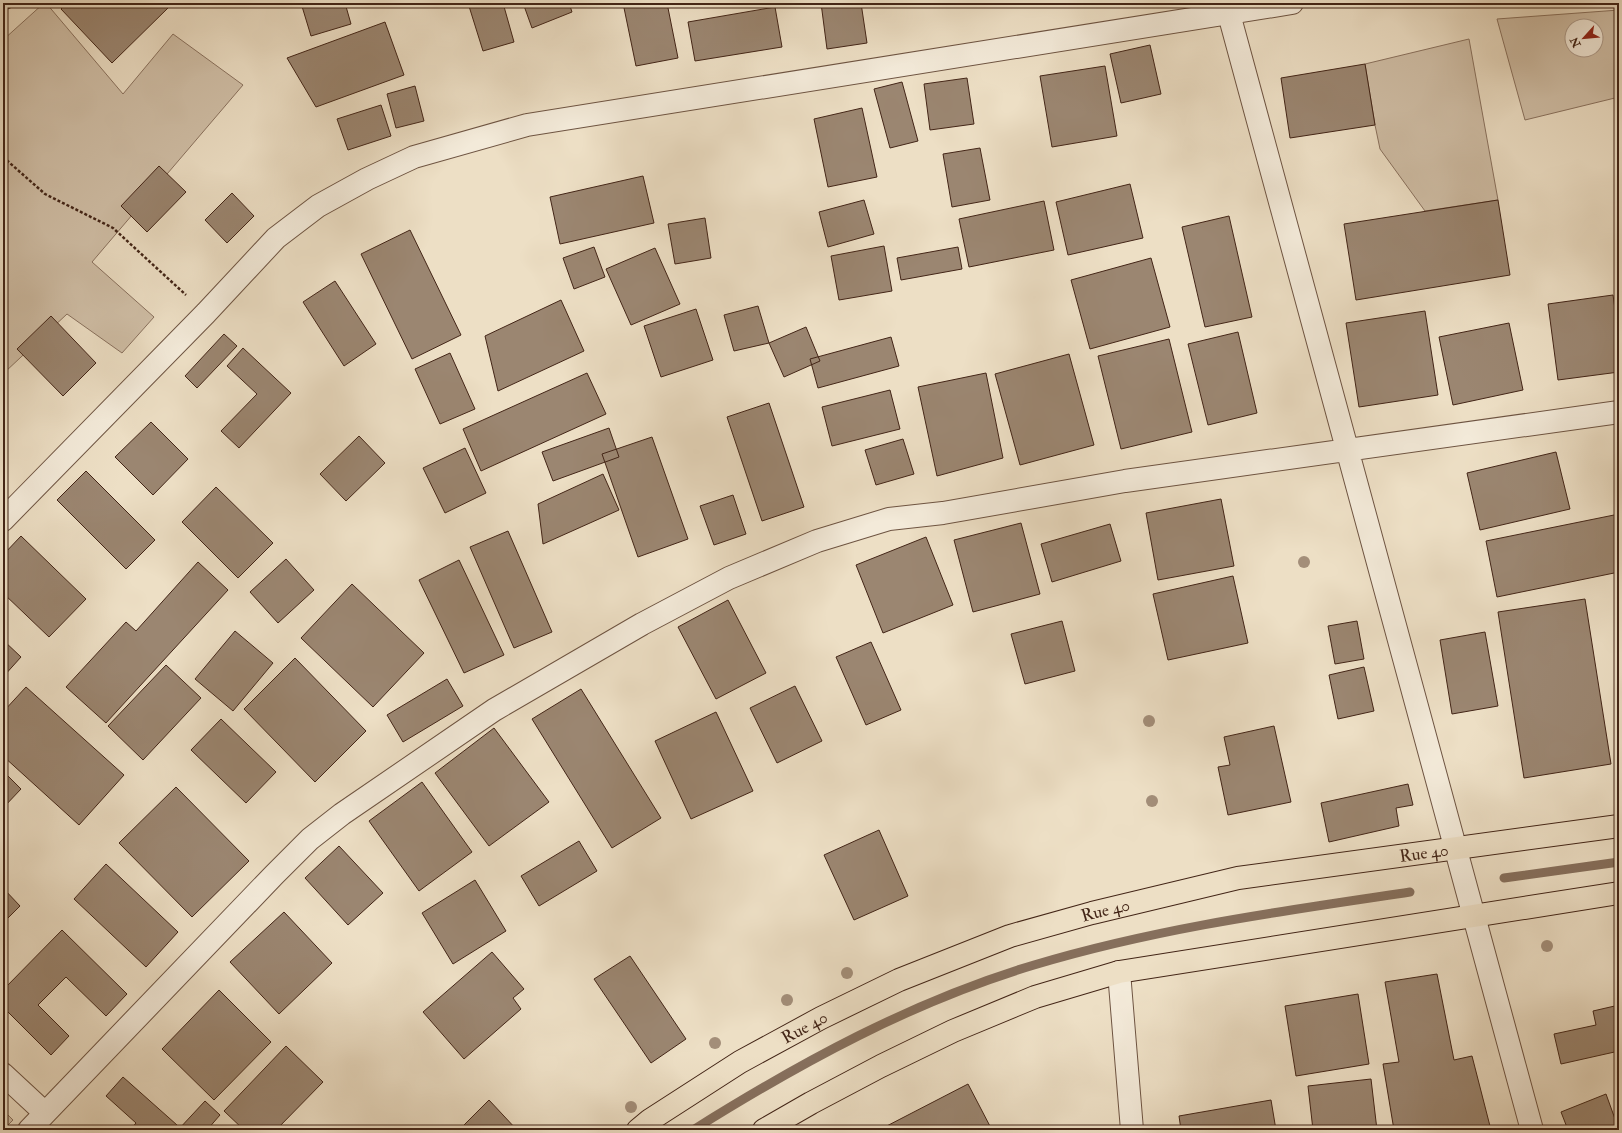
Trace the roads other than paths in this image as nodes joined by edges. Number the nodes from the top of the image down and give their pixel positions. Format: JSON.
{"nodes":[{"id":1,"x":1292,"y":3,"type":"edge"},
{"id":2,"x":1227,"y":8,"type":"edge"},
{"id":3,"x":1619,"y":412,"type":"edge"},
{"id":4,"x":1347,"y":450,"type":"junction"},
{"id":5,"x":3,"y":520,"type":"edge"},
{"id":6,"x":1619,"y":826,"type":"edge"},
{"id":7,"x":1455,"y":849,"type":"junction"},
{"id":8,"x":1619,"y":893,"type":"edge"},
{"id":9,"x":1474,"y":917,"type":"junction"},
{"id":10,"x":1119,"y":972,"type":"junction"},
{"id":11,"x":3,"y":1074,"type":"edge"},
{"id":12,"x":45,"y":1114,"type":"junction"},
{"id":13,"x":29,"y":1130,"type":"edge"},
{"id":14,"x":638,"y":1130,"type":"edge"},
{"id":15,"x":764,"y":1130,"type":"edge"},
{"id":16,"x":1132,"y":1130,"type":"edge"},
{"id":17,"x":1532,"y":1130,"type":"edge"}],
"edges":[{"from":1,"to":2,"type":"street"},
{"from":2,"to":4,"type":"street"},
{"from":2,"to":5,"type":"street"},
{"from":3,"to":4,"type":"street"},
{"from":4,"to":7,"type":"street"},
{"from":4,"to":12,"type":"street"},
{"from":6,"to":7,"type":"main road","name":"Rue 40"},
{"from":7,"to":9,"type":"street"},
{"from":7,"to":14,"type":"main road","name":"Rue 40"},
{"from":8,"to":9,"type":"main road"},
{"from":9,"to":10,"type":"main road"},
{"from":9,"to":17,"type":"street"},
{"from":10,"to":15,"type":"main road"},
{"from":10,"to":16,"type":"street"},
{"from":11,"to":12,"type":"street"},
{"from":12,"to":13,"type":"street"}]}
